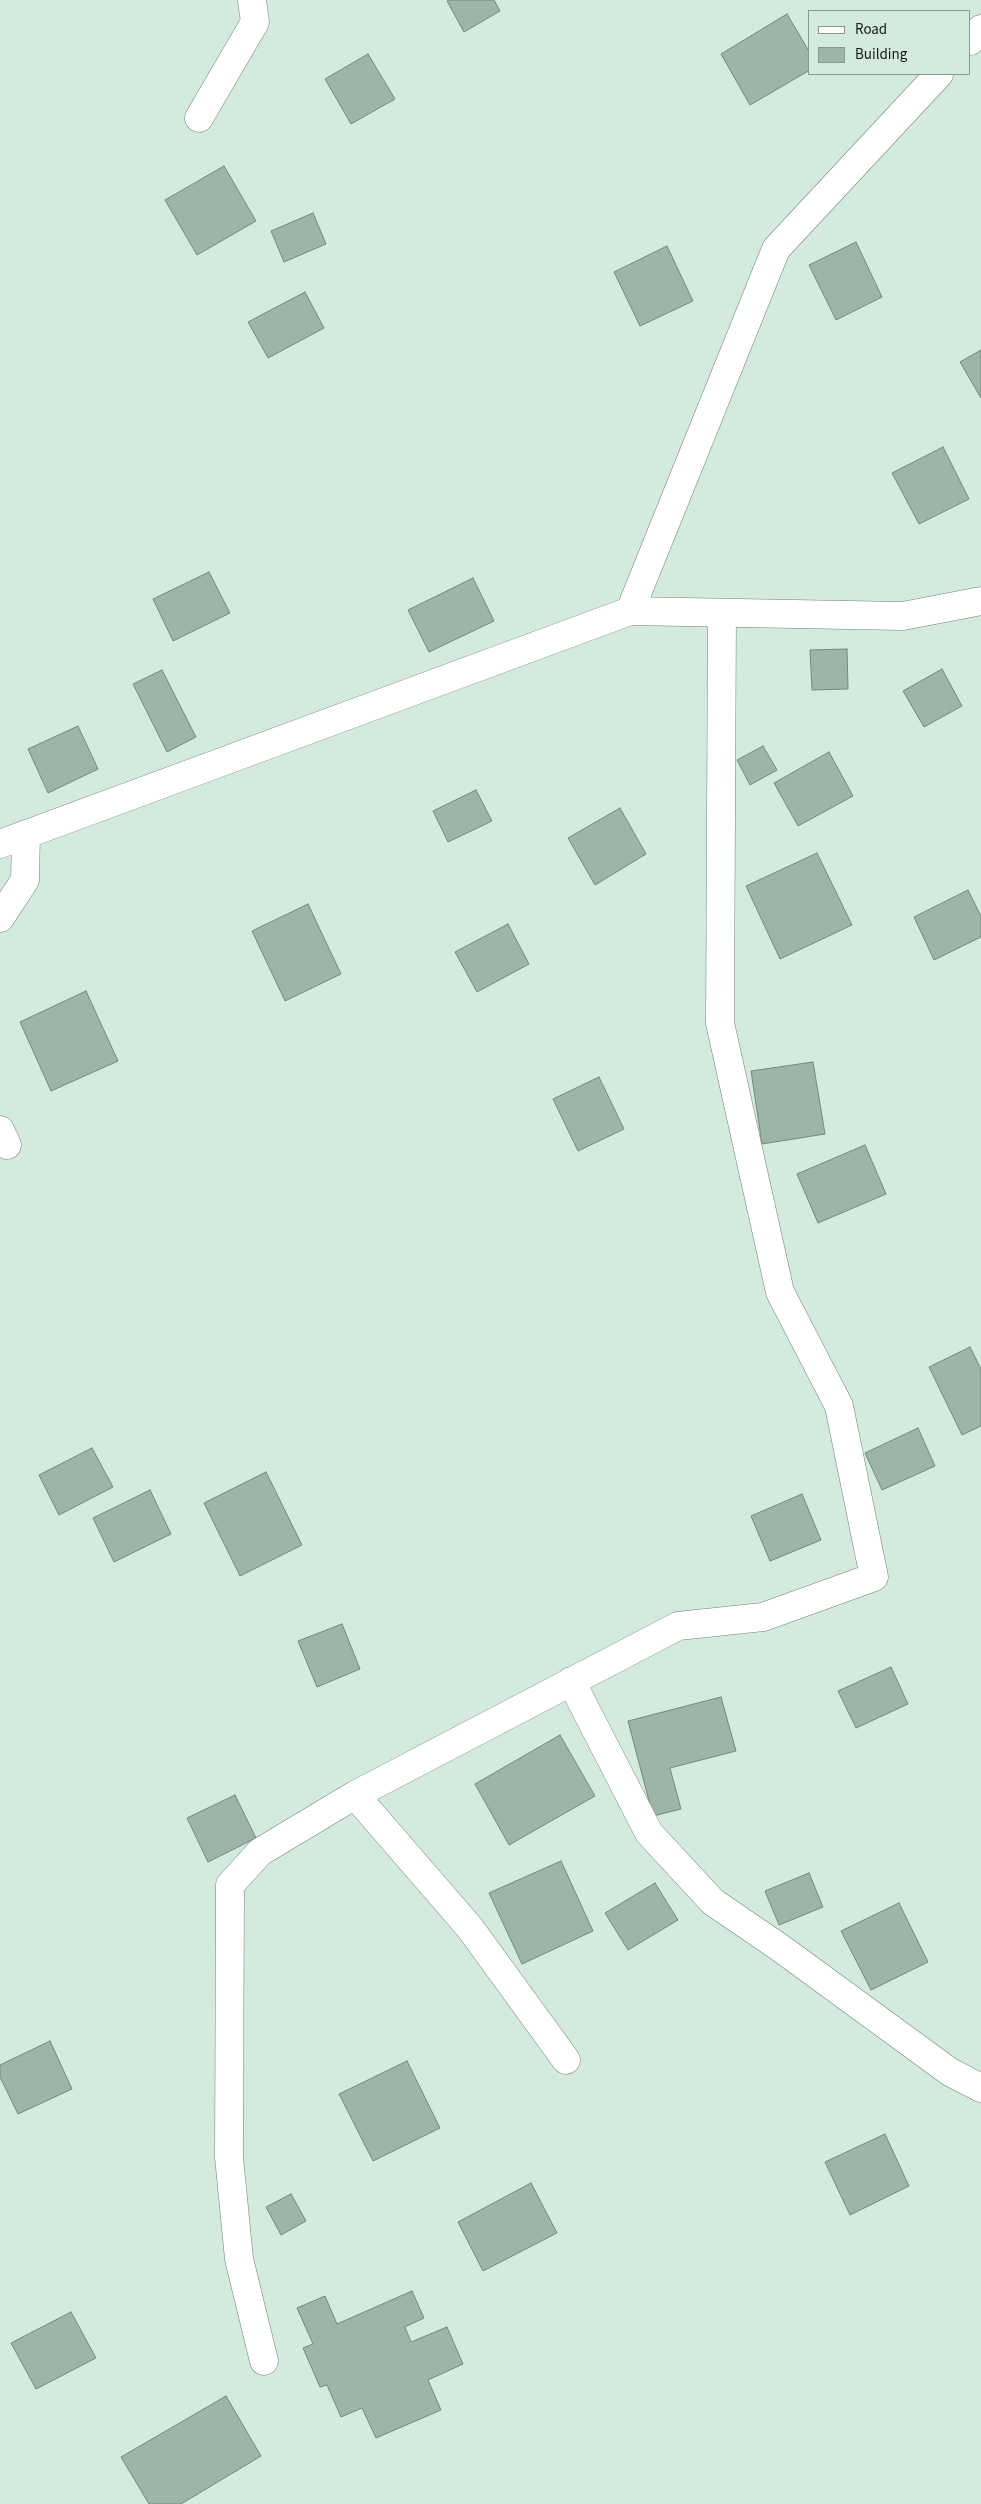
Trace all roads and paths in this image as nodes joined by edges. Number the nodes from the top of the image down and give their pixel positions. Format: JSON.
{"nodes":[{"id":1,"x":252,"y":0,"type":"edge"},
{"id":2,"x":981,"y":29,"type":"edge"},
{"id":3,"x":971,"y":40,"type":"edge"},
{"id":4,"x":939,"y":75,"type":"edge"},
{"id":5,"x":199,"y":118,"type":"dead end"},
{"id":6,"x":981,"y":601,"type":"edge"},
{"id":7,"x":630,"y":611,"type":"junction"},
{"id":8,"x":722,"y":612,"type":"junction"},
{"id":9,"x":26,"y":834,"type":"junction"},
{"id":10,"x":0,"y":844,"type":"edge"},
{"id":11,"x":0,"y":918,"type":"edge"},
{"id":12,"x":571,"y":1681,"type":"junction"},
{"id":13,"x":355,"y":1795,"type":"junction"},
{"id":14,"x":566,"y":2060,"type":"dead end"},
{"id":15,"x":981,"y":2088,"type":"edge"},
{"id":16,"x":264,"y":2361,"type":"dead end"}],
"edges":[{"from":1,"to":5,"type":"street"},
{"from":2,"to":3,"type":"street"},
{"from":4,"to":7,"type":"street"},
{"from":6,"to":8,"type":"street"},
{"from":7,"to":8,"type":"street"},
{"from":7,"to":9,"type":"street"},
{"from":8,"to":12,"type":"street"},
{"from":9,"to":10,"type":"street"},
{"from":9,"to":11,"type":"street"},
{"from":12,"to":13,"type":"street"},
{"from":12,"to":15,"type":"street"},
{"from":13,"to":14,"type":"street"},
{"from":13,"to":16,"type":"street"}]}
